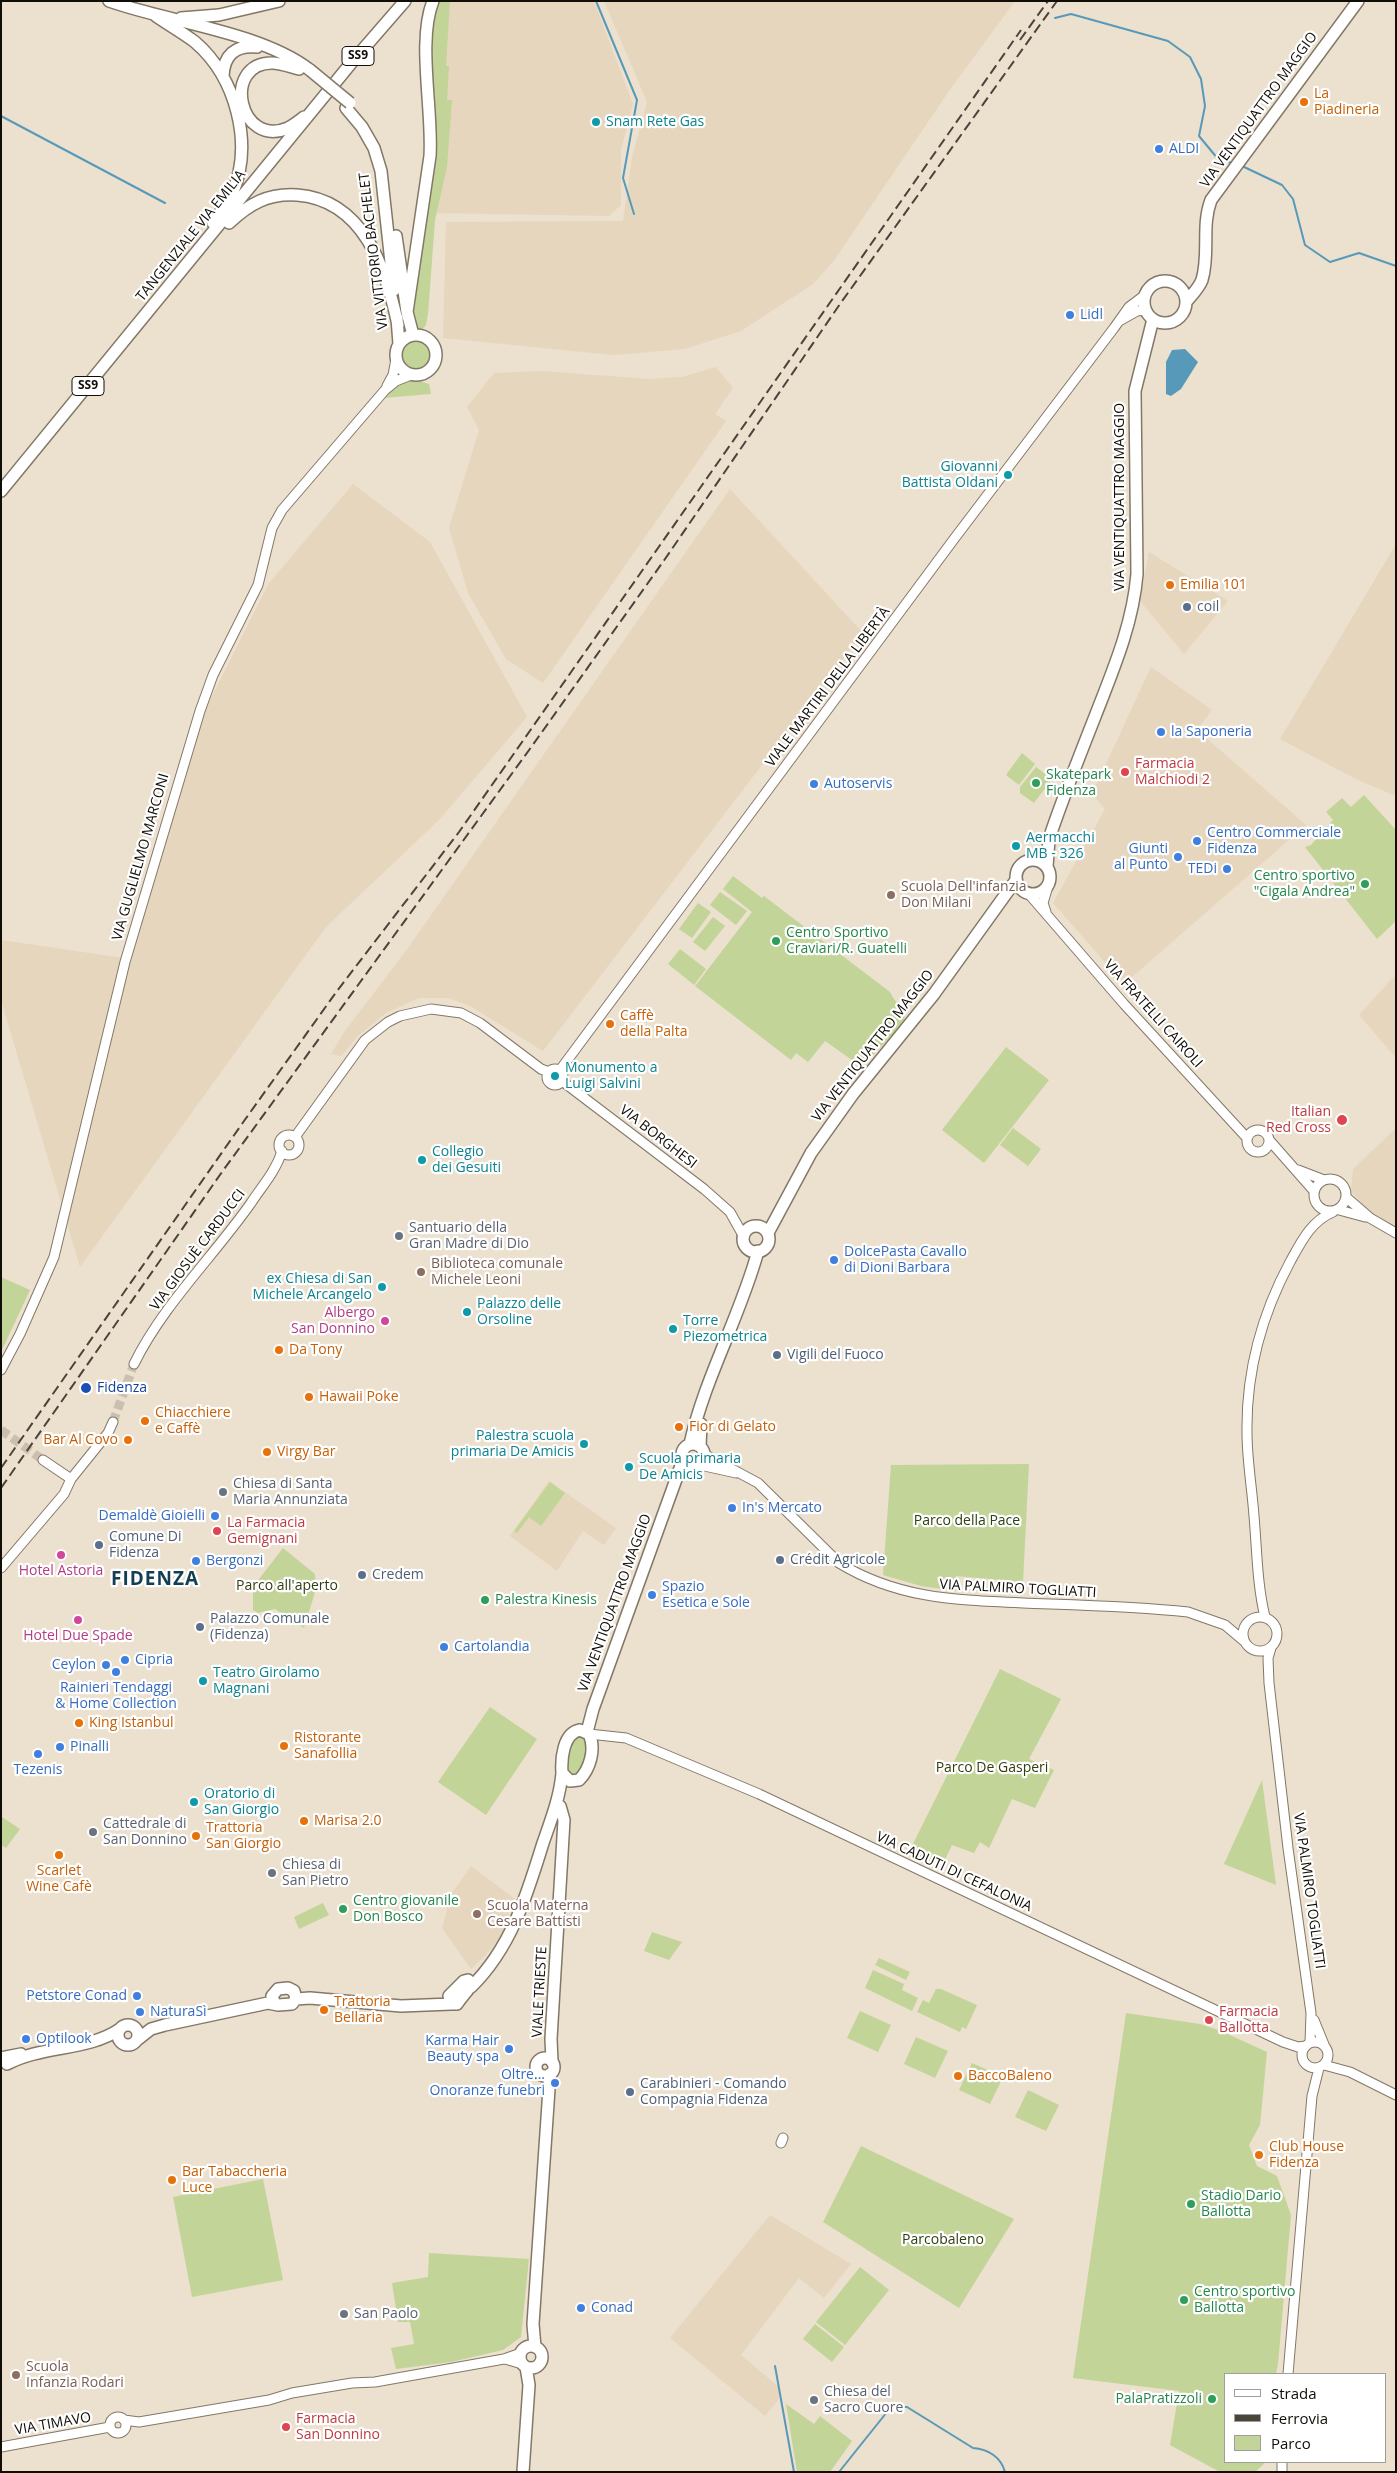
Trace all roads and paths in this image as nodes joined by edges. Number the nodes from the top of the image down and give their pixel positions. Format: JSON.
{"nodes":[{"id":1,"x":109,"y":1,"type":"edge"},
{"id":2,"x":279,"y":1,"type":"edge"},
{"id":3,"x":406,"y":1,"type":"edge"},
{"id":4,"x":433,"y":1,"type":"edge"},
{"id":5,"x":1358,"y":1,"type":"edge"},
{"id":6,"x":156,"y":16,"type":"junction"},
{"id":7,"x":249,"y":46,"type":"junction"},
{"id":8,"x":269,"y":48,"type":"junction"},
{"id":9,"x":305,"y":71,"type":"junction"},
{"id":10,"x":223,"y":76,"type":"junction"},
{"id":11,"x":348,"y":105,"type":"junction"},
{"id":12,"x":312,"y":112,"type":"junction"},
{"id":13,"x":1202,"y":275,"type":"junction"},
{"id":14,"x":174,"y":280,"type":"junction"},
{"id":15,"x":1178,"y":286,"type":"junction"},
{"id":16,"x":1145,"y":295,"type":"junction"},
{"id":17,"x":1186,"y":302,"type":"junction"},
{"id":18,"x":407,"y":312,"type":"junction"},
{"id":19,"x":1149,"y":315,"type":"junction"},
{"id":20,"x":1119,"y":321,"type":"junction"},
{"id":21,"x":1164,"y":323,"type":"junction"},
{"id":22,"x":398,"y":325,"type":"junction"},
{"id":23,"x":413,"y":335,"type":"junction"},
{"id":24,"x":399,"y":344,"type":"junction"},
{"id":25,"x":1146,"y":351,"type":"junction"},
{"id":26,"x":396,"y":359,"type":"junction"},
{"id":27,"x":411,"y":375,"type":"junction"},
{"id":28,"x":385,"y":390,"type":"junction"},
{"id":29,"x":1,"y":491,"type":"edge"},
{"id":30,"x":1049,"y":839,"type":"junction"},
{"id":31,"x":1035,"y":860,"type":"junction"},
{"id":32,"x":1047,"y":867,"type":"junction"},
{"id":33,"x":1016,"y":880,"type":"junction"},
{"id":34,"x":1049,"y":883,"type":"junction"},
{"id":35,"x":1026,"y":892,"type":"junction"},
{"id":36,"x":1000,"y":904,"type":"junction"},
{"id":37,"x":1051,"y":920,"type":"junction"},
{"id":38,"x":560,"y":1070,"type":"junction"},
{"id":39,"x":548,"y":1072,"type":"junction"},
{"id":40,"x":562,"y":1081,"type":"junction"},
{"id":41,"x":1250,"y":1134,"type":"junction"},
{"id":42,"x":295,"y":1137,"type":"junction"},
{"id":43,"x":1270,"y":1141,"type":"junction"},
{"id":44,"x":282,"y":1151,"type":"junction"},
{"id":45,"x":1263,"y":1151,"type":"junction"},
{"id":46,"x":1295,"y":1168,"type":"junction"},
{"id":47,"x":1324,"y":1180,"type":"junction"},
{"id":48,"x":1314,"y":1192,"type":"junction"},
{"id":49,"x":1347,"y":1198,"type":"junction"},
{"id":50,"x":1316,"y":1204,"type":"junction"},
{"id":51,"x":1336,"y":1211,"type":"junction"},
{"id":52,"x":1370,"y":1218,"type":"junction"},
{"id":53,"x":1307,"y":1233,"type":"junction"},
{"id":54,"x":1396,"y":1233,"type":"edge"},
{"id":55,"x":755,"y":1237,"type":"junction"},
{"id":56,"x":134,"y":1364,"type":"tunnel mouth"},
{"id":57,"x":1,"y":1370,"type":"edge"},
{"id":58,"x":113,"y":1422,"type":"tunnel mouth"},
{"id":59,"x":698,"y":1455,"type":"junction"},
{"id":60,"x":43,"y":1460,"type":"tunnel mouth"},
{"id":61,"x":683,"y":1460,"type":"junction"},
{"id":62,"x":71,"y":1481,"type":"junction"},
{"id":63,"x":666,"y":1507,"type":"junction"},
{"id":64,"x":1,"y":1568,"type":"edge"},
{"id":65,"x":1259,"y":1581,"type":"junction"},
{"id":66,"x":1266,"y":1617,"type":"junction"},
{"id":67,"x":1211,"y":1618,"type":"junction"},
{"id":68,"x":1249,"y":1621,"type":"junction"},
{"id":69,"x":1244,"y":1641,"type":"junction"},
{"id":70,"x":1271,"y":1648,"type":"junction"},
{"id":71,"x":1255,"y":1651,"type":"junction"},
{"id":72,"x":1269,"y":1683,"type":"junction"},
{"id":73,"x":584,"y":1732,"type":"junction"},
{"id":74,"x":610,"y":1738,"type":"junction"},
{"id":75,"x":592,"y":1750,"type":"junction"},
{"id":76,"x":566,"y":1777,"type":"junction"},
{"id":77,"x":560,"y":1806,"type":"junction"},
{"id":78,"x":553,"y":1816,"type":"junction"},
{"id":79,"x":298,"y":1996,"type":"junction"},
{"id":80,"x":271,"y":2001,"type":"junction"},
{"id":81,"x":1311,"y":2013,"type":"junction"},
{"id":82,"x":134,"y":2027,"type":"junction"},
{"id":83,"x":151,"y":2029,"type":"junction"},
{"id":84,"x":120,"y":2030,"type":"junction"},
{"id":85,"x":101,"y":2039,"type":"junction"},
{"id":86,"x":137,"y":2040,"type":"junction"},
{"id":87,"x":1283,"y":2042,"type":"junction"},
{"id":88,"x":124,"y":2044,"type":"junction"},
{"id":89,"x":1308,"y":2044,"type":"junction"},
{"id":90,"x":1327,"y":2051,"type":"junction"},
{"id":91,"x":4,"y":2062,"type":"edge"},
{"id":92,"x":552,"y":2062,"type":"junction"},
{"id":93,"x":1304,"y":2062,"type":"junction"},
{"id":94,"x":1322,"y":2067,"type":"junction"},
{"id":95,"x":1350,"y":2072,"type":"junction"},
{"id":96,"x":544,"y":2074,"type":"junction"},
{"id":97,"x":1396,"y":2095,"type":"edge"},
{"id":98,"x":1312,"y":2096,"type":"junction"},
{"id":99,"x":528,"y":2357,"type":"junction"},
{"id":100,"x":1288,"y":2373,"type":"edge"},
{"id":101,"x":124,"y":2420,"type":"junction"},
{"id":102,"x":139,"y":2422,"type":"junction"},
{"id":103,"x":110,"y":2428,"type":"junction"},
{"id":104,"x":125,"y":2430,"type":"junction"},
{"id":105,"x":1,"y":2447,"type":"edge"},
{"id":106,"x":524,"y":2472,"type":"edge"}],
"edges":[{"from":1,"to":6,"type":"main road","name":"VIA VITTORIO BACHELET"},
{"from":2,"to":6,"type":"main road"},
{"from":3,"to":12,"type":"main road","name":"TANGENZIALE VIA EMILIA","number":"SS9"},
{"from":4,"to":18,"type":"main road"},
{"from":5,"to":13,"type":"main road","name":"VIA VENTIQUATTRO MAGGIO"},
{"from":6,"to":7,"type":"main road","name":"VIA VITTORIO BACHELET"},
{"from":6,"to":8,"type":"main road","name":"VIA VITTORIO BACHELET"},
{"from":6,"to":10,"type":"main road"},
{"from":7,"to":8,"type":"main road"},
{"from":7,"to":9,"type":"main road","name":"VIA VITTORIO BACHELET"},
{"from":7,"to":10,"type":"main road"},
{"from":8,"to":9,"type":"main road","name":"VIA VITTORIO BACHELET"},
{"from":9,"to":11,"type":"main road","name":"VIA VITTORIO BACHELET"},
{"from":9,"to":12,"type":"main road"},
{"from":10,"to":14,"type":"main road"},
{"from":11,"to":18,"type":"main road","name":"VIA VITTORIO BACHELET"},
{"from":11,"to":22,"type":"main road","name":"VIA VITTORIO BACHELET"},
{"from":12,"to":14,"type":"main road","name":"TANGENZIALE VIA EMILIA","number":"SS9"},
{"from":13,"to":15,"type":"main road"},
{"from":13,"to":17,"type":"main road"},
{"from":14,"to":22,"type":"main road"},
{"from":14,"to":29,"type":"main road","name":"TANGENZIALE VIA EMILIA","number":"SS9"},
{"from":15,"to":16,"type":"main road"},
{"from":15,"to":17,"type":"main road"},
{"from":16,"to":19,"type":"main road"},
{"from":16,"to":20,"type":"street","name":"VIALE MARTIRI DELLA LIBERTÀ"},
{"from":17,"to":21,"type":"main road"},
{"from":18,"to":23,"type":"main road","name":"VIA VITTORIO BACHELET"},
{"from":19,"to":20,"type":"street","name":"VIALE MARTIRI DELLA LIBERTÀ"},
{"from":19,"to":21,"type":"main road"},
{"from":19,"to":25,"type":"main road","name":"VIA VENTIQUATTRO MAGGIO"},
{"from":20,"to":38,"type":"street","name":"VIALE MARTIRI DELLA LIBERTÀ"},
{"from":21,"to":25,"type":"main road","name":"VIA VENTIQUATTRO MAGGIO"},
{"from":22,"to":24,"type":"main road","name":"VIA VITTORIO BACHELET"},
{"from":23,"to":24,"type":"main road"},
{"from":23,"to":27,"type":"main road"},
{"from":24,"to":26,"type":"main road"},
{"from":25,"to":30,"type":"main road","name":"VIA VENTIQUATTRO MAGGIO"},
{"from":26,"to":27,"type":"main road"},
{"from":26,"to":28,"type":"street","name":"VIA GUGLIELMO MARCONI"},
{"from":27,"to":28,"type":"street","name":"VIA GUGLIELMO MARCONI"},
{"from":28,"to":57,"type":"street","name":"VIA GUGLIELMO MARCONI"},
{"from":30,"to":31,"type":"main road","name":"VIA VENTIQUATTRO MAGGIO"},
{"from":30,"to":32,"type":"main road","name":"VIA VENTIQUATTRO MAGGIO"},
{"from":31,"to":32,"type":"main road"},
{"from":31,"to":33,"type":"main road","name":"VIA VENTIQUATTRO MAGGIO"},
{"from":32,"to":34,"type":"main road","name":"VIA VENTIQUATTRO MAGGIO"},
{"from":33,"to":35,"type":"main road"},
{"from":33,"to":36,"type":"main road","name":"VIA VENTIQUATTRO MAGGIO"},
{"from":34,"to":35,"type":"main road","name":"VIA VENTIQUATTRO MAGGIO"},
{"from":34,"to":37,"type":"street","name":"VIA FRATELLI CAIROLI"},
{"from":35,"to":36,"type":"main road","name":"VIA VENTIQUATTRO MAGGIO"},
{"from":35,"to":37,"type":"street","name":"VIA FRATELLI CAIROLI"},
{"from":36,"to":55,"type":"main road","name":"VIA VENTIQUATTRO MAGGIO"},
{"from":37,"to":41,"type":"street","name":"VIA FRATELLI CAIROLI"},
{"from":38,"to":39,"type":"street"},
{"from":38,"to":40,"type":"street"},
{"from":39,"to":40,"type":"street"},
{"from":39,"to":42,"type":"street"},
{"from":40,"to":55,"type":"street","name":"VIA BORGHESI"},
{"from":41,"to":43,"type":"street"},
{"from":41,"to":45,"type":"street"},
{"from":42,"to":44,"type":"street"},
{"from":42,"to":44,"type":"street"},
{"from":43,"to":45,"type":"street"},
{"from":43,"to":46,"type":"street"},
{"from":44,"to":56,"type":"street","name":"VIA GIOSUÈ CARDUCCI"},
{"from":45,"to":46,"type":"street"},
{"from":46,"to":47,"type":"street"},
{"from":46,"to":48,"type":"street"},
{"from":47,"to":48,"type":"street"},
{"from":47,"to":49,"type":"street"},
{"from":48,"to":50,"type":"street"},
{"from":49,"to":51,"type":"street"},
{"from":49,"to":52,"type":"street"},
{"from":50,"to":51,"type":"street"},
{"from":50,"to":53,"type":"street"},
{"from":51,"to":52,"type":"street"},
{"from":51,"to":53,"type":"street"},
{"from":52,"to":54,"type":"street"},
{"from":53,"to":65,"type":"street"},
{"from":55,"to":59,"type":"main road","name":"VIA VENTIQUATTRO MAGGIO"},
{"from":58,"to":62,"type":"street"},
{"from":59,"to":61,"type":"main road"},
{"from":59,"to":61,"type":"main road","name":"VIA VENTIQUATTRO MAGGIO"},
{"from":59,"to":63,"type":"main road","name":"VIA VENTIQUATTRO MAGGIO"},
{"from":59,"to":67,"type":"street","name":"VIA PALMIRO TOGLIATTI"},
{"from":60,"to":62,"type":"street"},
{"from":61,"to":63,"type":"main road","name":"VIA VENTIQUATTRO MAGGIO"},
{"from":62,"to":64,"type":"street"},
{"from":63,"to":73,"type":"main road","name":"VIA VENTIQUATTRO MAGGIO"},
{"from":65,"to":66,"type":"street"},
{"from":65,"to":68,"type":"street"},
{"from":66,"to":68,"type":"street","name":"VIA PALMIRO TOGLIATTI"},
{"from":66,"to":70,"type":"street","name":"VIA PALMIRO TOGLIATTI"},
{"from":67,"to":68,"type":"street","name":"VIA PALMIRO TOGLIATTI"},
{"from":67,"to":69,"type":"street","name":"VIA PALMIRO TOGLIATTI"},
{"from":68,"to":69,"type":"street"},
{"from":69,"to":71,"type":"street","name":"VIA PALMIRO TOGLIATTI"},
{"from":70,"to":71,"type":"street"},
{"from":70,"to":72,"type":"street","name":"VIA PALMIRO TOGLIATTI"},
{"from":71,"to":72,"type":"street","name":"VIA PALMIRO TOGLIATTI"},
{"from":72,"to":81,"type":"street","name":"VIA PALMIRO TOGLIATTI"},
{"from":73,"to":74,"type":"street","name":"VIA CADUTI DI CEFALONIA"},
{"from":73,"to":75,"type":"main road","name":"VIA VENTIQUATTRO MAGGIO"},
{"from":73,"to":76,"type":"main road","name":"VIA VENTIQUATTRO MAGGIO"},
{"from":74,"to":75,"type":"street"},
{"from":74,"to":87,"type":"street","name":"VIA CADUTI DI CEFALONIA"},
{"from":75,"to":76,"type":"main road"},
{"from":76,"to":77,"type":"main road"},
{"from":76,"to":78,"type":"main road"},
{"from":77,"to":78,"type":"main road"},
{"from":77,"to":92,"type":"main road","name":"VIALE TRIESTE"},
{"from":78,"to":79,"type":"main road"},
{"from":79,"to":80,"type":"main road"},
{"from":79,"to":80,"type":"main road"},
{"from":80,"to":83,"type":"main road"},
{"from":81,"to":89,"type":"street","name":"VIA PALMIRO TOGLIATTI"},
{"from":81,"to":90,"type":"street","name":"VIA PALMIRO TOGLIATTI"},
{"from":82,"to":83,"type":"main road"},
{"from":82,"to":84,"type":"main road"},
{"from":82,"to":86,"type":"main road"},
{"from":83,"to":86,"type":"main road"},
{"from":84,"to":85,"type":"main road"},
{"from":84,"to":88,"type":"main road"},
{"from":85,"to":88,"type":"main road"},
{"from":85,"to":91,"type":"main road"},
{"from":86,"to":88,"type":"main road"},
{"from":87,"to":89,"type":"street","name":"VIA CADUTI DI CEFALONIA"},
{"from":87,"to":93,"type":"street","name":"VIA CADUTI DI CEFALONIA"},
{"from":89,"to":90,"type":"street"},
{"from":89,"to":93,"type":"street","name":"VIA PALMIRO TOGLIATTI"},
{"from":90,"to":94,"type":"street","name":"VIA PALMIRO TOGLIATTI"},
{"from":90,"to":95,"type":"street"},
{"from":92,"to":96,"type":"main road"},
{"from":92,"to":96,"type":"main road"},
{"from":93,"to":94,"type":"street"},
{"from":93,"to":98,"type":"street","name":"VIA PALMIRO TOGLIATTI"},
{"from":94,"to":95,"type":"street"},
{"from":94,"to":98,"type":"street","name":"VIA PALMIRO TOGLIATTI"},
{"from":95,"to":97,"type":"street"},
{"from":96,"to":99,"type":"main road"},
{"from":98,"to":100,"type":"street","name":"VIA PALMIRO TOGLIATTI"},
{"from":99,"to":102,"type":"street"},
{"from":99,"to":106,"type":"main road"},
{"from":101,"to":102,"type":"street"},
{"from":101,"to":103,"type":"street"},
{"from":101,"to":104,"type":"street"},
{"from":102,"to":104,"type":"street"},
{"from":103,"to":104,"type":"street"},
{"from":103,"to":105,"type":"street","name":"VIA TIMAVO"}]}
